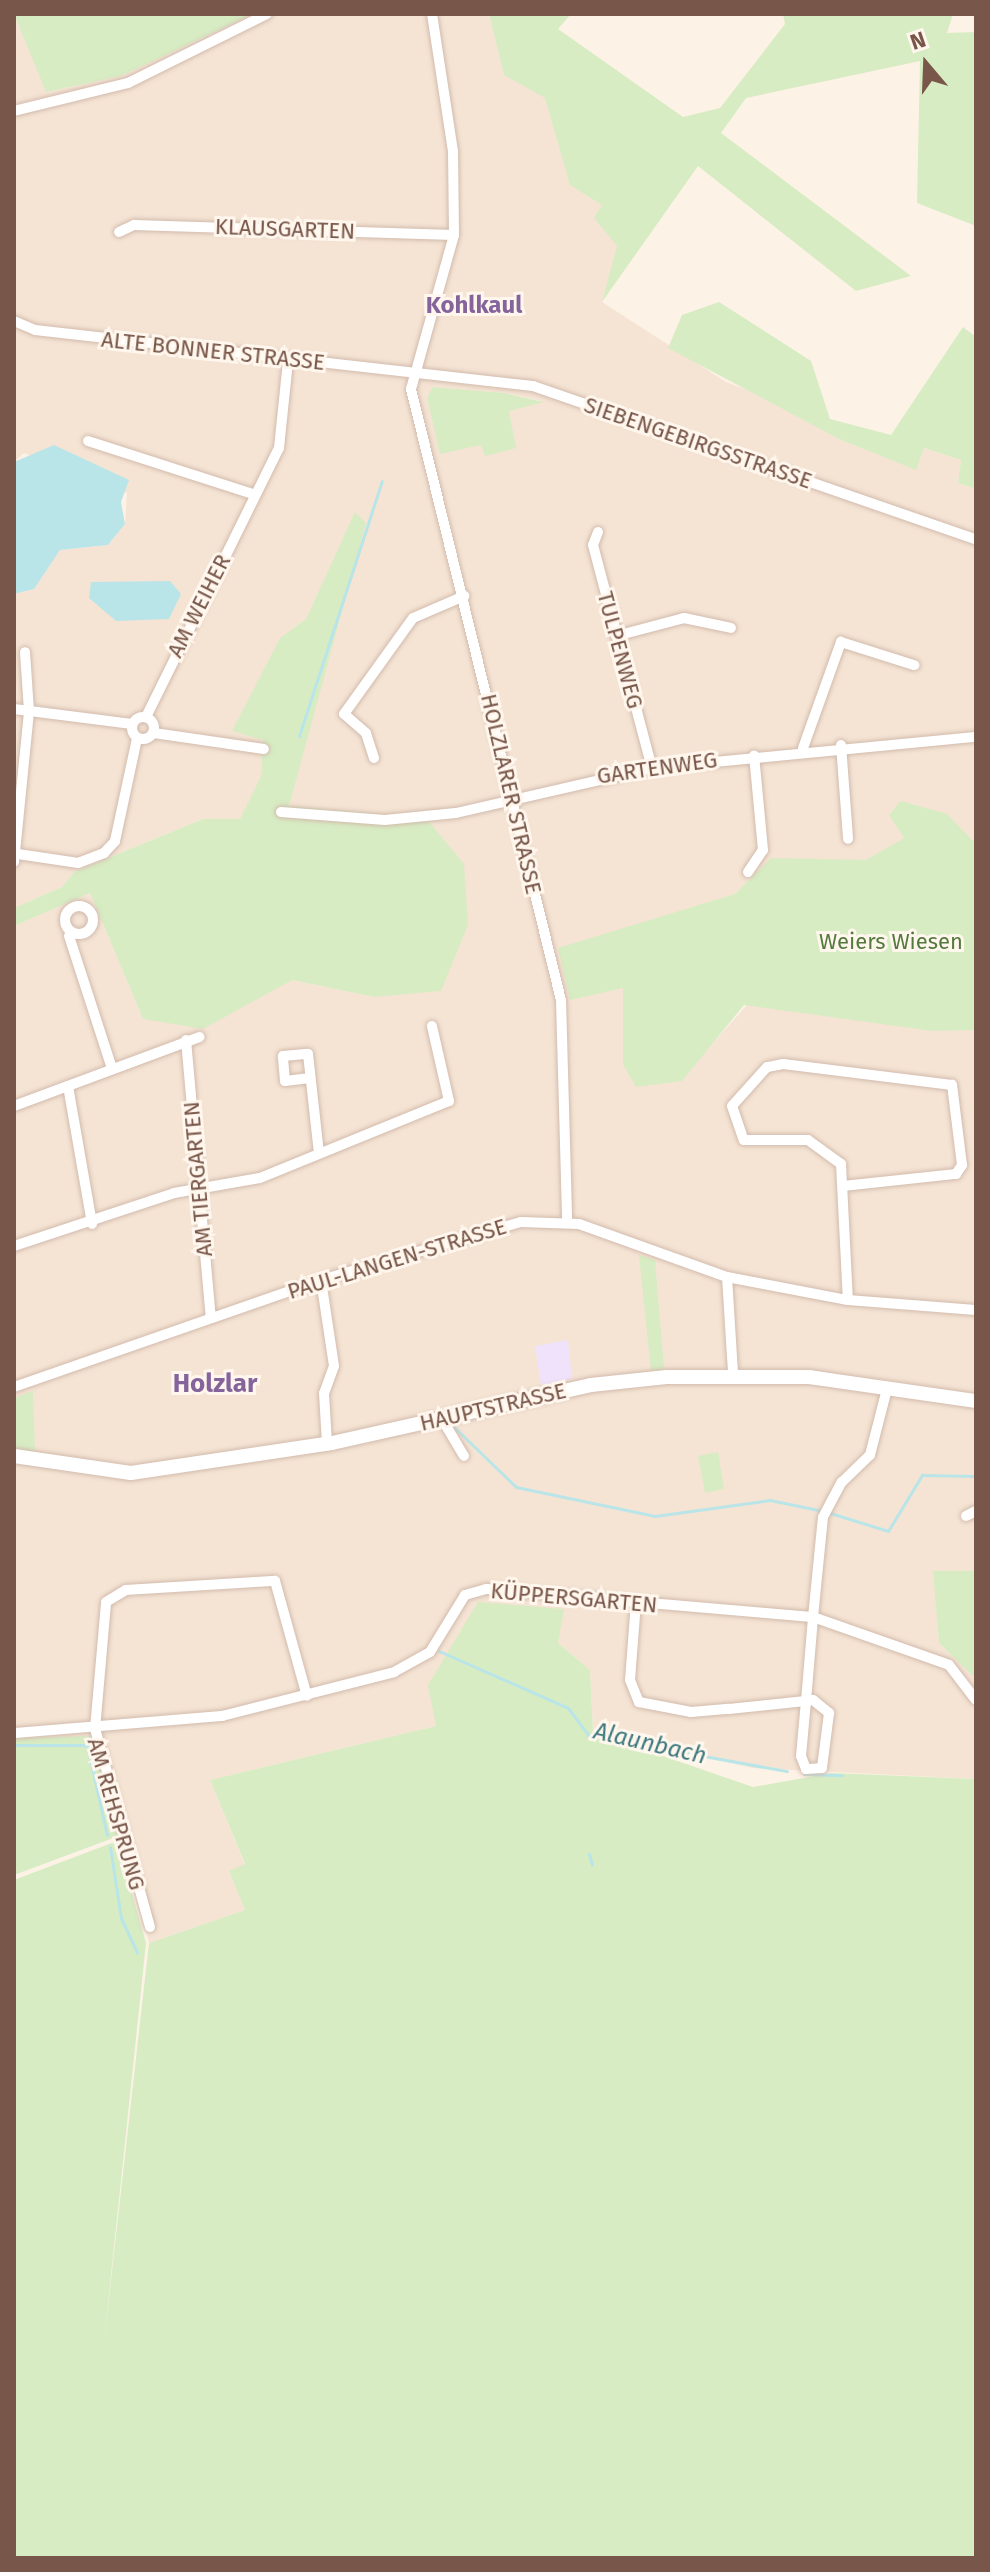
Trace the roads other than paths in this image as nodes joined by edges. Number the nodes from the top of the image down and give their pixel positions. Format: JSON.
{"nodes":[{"id":1,"x":267,"y":14,"type":"edge"},
{"id":2,"x":432,"y":14,"type":"edge"},
{"id":3,"x":14,"y":111,"type":"edge"},
{"id":4,"x":119,"y":232,"type":"dead end"},
{"id":5,"x":454,"y":235,"type":"junction"},
{"id":6,"x":14,"y":321,"type":"edge"},
{"id":7,"x":288,"y":361,"type":"junction"},
{"id":8,"x":414,"y":373,"type":"junction"},
{"id":9,"x":88,"y":441,"type":"dead end"},
{"id":10,"x":253,"y":494,"type":"junction"},
{"id":11,"x":598,"y":532,"type":"dead end"},
{"id":12,"x":976,"y":539,"type":"edge"},
{"id":13,"x":464,"y":596,"type":"junction"},
{"id":14,"x":731,"y":628,"type":"dead end"},
{"id":15,"x":616,"y":636,"type":"junction"},
{"id":16,"x":25,"y":652,"type":"dead end"},
{"id":17,"x":914,"y":665,"type":"dead end"},
{"id":18,"x":14,"y":709,"type":"edge"},
{"id":19,"x":29,"y":711,"type":"junction"},
{"id":20,"x":146,"y":717,"type":"junction"},
{"id":21,"x":132,"y":724,"type":"junction"},
{"id":22,"x":154,"y":733,"type":"junction"},
{"id":23,"x":976,"y":737,"type":"edge"},
{"id":24,"x":137,"y":738,"type":"junction"},
{"id":25,"x":841,"y":745,"type":"junction"},
{"id":26,"x":803,"y":748,"type":"junction"},
{"id":27,"x":264,"y":749,"type":"dead end"},
{"id":28,"x":754,"y":755,"type":"junction"},
{"id":29,"x":374,"y":758,"type":"dead end"},
{"id":30,"x":652,"y":768,"type":"junction"},
{"id":31,"x":511,"y":795,"type":"junction"},
{"id":32,"x":281,"y":812,"type":"dead end"},
{"id":33,"x":848,"y":839,"type":"dead end"},
{"id":34,"x":16,"y":858,"type":"edge"},
{"id":35,"x":748,"y":872,"type":"dead end"},
{"id":36,"x":69,"y":936,"type":"dead end"},
{"id":37,"x":432,"y":1026,"type":"dead end"},
{"id":38,"x":200,"y":1037,"type":"dead end"},
{"id":39,"x":183,"y":1042,"type":"junction"},
{"id":40,"x":111,"y":1065,"type":"junction"},
{"id":41,"x":310,"y":1078,"type":"dead end"},
{"id":42,"x":68,"y":1086,"type":"junction"},
{"id":43,"x":14,"y":1106,"type":"edge"},
{"id":44,"x":319,"y":1153,"type":"junction"},
{"id":45,"x":843,"y":1186,"type":"junction"},
{"id":46,"x":199,"y":1190,"type":"junction"},
{"id":47,"x":567,"y":1221,"type":"junction"},
{"id":48,"x":92,"y":1224,"type":"junction"},
{"id":49,"x":14,"y":1246,"type":"edge"},
{"id":50,"x":727,"y":1277,"type":"junction"},
{"id":51,"x":321,"y":1280,"type":"junction"},
{"id":52,"x":848,"y":1300,"type":"junction"},
{"id":53,"x":976,"y":1310,"type":"edge"},
{"id":54,"x":211,"y":1318,"type":"junction"},
{"id":55,"x":733,"y":1373,"type":"junction"},
{"id":56,"x":14,"y":1387,"type":"edge"},
{"id":57,"x":887,"y":1389,"type":"junction"},
{"id":58,"x":976,"y":1401,"type":"edge"},
{"id":59,"x":442,"y":1419,"type":"junction"},
{"id":60,"x":327,"y":1444,"type":"junction"},
{"id":61,"x":14,"y":1456,"type":"edge"},
{"id":62,"x":464,"y":1456,"type":"dead end"},
{"id":63,"x":636,"y":1602,"type":"junction"},
{"id":64,"x":813,"y":1617,"type":"junction"},
{"id":65,"x":307,"y":1696,"type":"junction"},
{"id":66,"x":976,"y":1700,"type":"edge"},
{"id":67,"x":806,"y":1701,"type":"junction"},
{"id":68,"x":95,"y":1729,"type":"junction"},
{"id":69,"x":14,"y":1733,"type":"edge"},
{"id":70,"x":150,"y":1927,"type":"dead end"}],
"edges":[{"from":1,"to":3,"type":"street"},
{"from":2,"to":5,"type":"street","name":"HOLZLARER STRASSE"},
{"from":4,"to":5,"type":"street","name":"KLAUSGARTEN"},
{"from":5,"to":8,"type":"street","name":"HOLZLARER STRASSE"},
{"from":6,"to":7,"type":"street","name":"ALTE BONNER STRASSE"},
{"from":7,"to":8,"type":"street","name":"ALTE BONNER STRASSE"},
{"from":7,"to":10,"type":"street","name":"AM WEIHER"},
{"from":8,"to":12,"type":"street","name":"SIEBENGEBIRGSSTRASSE"},
{"from":8,"to":13,"type":"street","name":"HOLZLARER STRASSE"},
{"from":9,"to":10,"type":"street"},
{"from":10,"to":20,"type":"street","name":"AM WEIHER"},
{"from":11,"to":15,"type":"street","name":"TULPENWEG"},
{"from":13,"to":29,"type":"street"},
{"from":13,"to":31,"type":"street","name":"HOLZLARER STRASSE"},
{"from":14,"to":15,"type":"street"},
{"from":15,"to":30,"type":"street","name":"TULPENWEG"},
{"from":16,"to":19,"type":"street"},
{"from":17,"to":26,"type":"street"},
{"from":18,"to":19,"type":"street"},
{"from":19,"to":21,"type":"street"},
{"from":19,"to":34,"type":"street"},
{"from":20,"to":21,"type":"street"},
{"from":20,"to":22,"type":"street"},
{"from":21,"to":24,"type":"street"},
{"from":22,"to":24,"type":"street"},
{"from":22,"to":27,"type":"street"},
{"from":23,"to":25,"type":"street","name":"GARTENWEG"},
{"from":24,"to":34,"type":"street"},
{"from":25,"to":26,"type":"street","name":"GARTENWEG"},
{"from":25,"to":33,"type":"street"},
{"from":26,"to":28,"type":"street","name":"GARTENWEG"},
{"from":28,"to":30,"type":"street","name":"GARTENWEG"},
{"from":28,"to":35,"type":"street"},
{"from":30,"to":31,"type":"street","name":"GARTENWEG"},
{"from":31,"to":32,"type":"street","name":"GARTENWEG"},
{"from":31,"to":47,"type":"street","name":"HOLZLARER STRASSE"},
{"from":36,"to":40,"type":"street"},
{"from":37,"to":44,"type":"street"},
{"from":38,"to":39,"type":"street"},
{"from":39,"to":40,"type":"street"},
{"from":39,"to":46,"type":"street","name":"AM TIERGARTEN"},
{"from":40,"to":42,"type":"street"},
{"from":41,"to":44,"type":"street"},
{"from":42,"to":43,"type":"street"},
{"from":42,"to":48,"type":"street"},
{"from":44,"to":46,"type":"street"},
{"from":45,"to":45,"type":"street"},
{"from":45,"to":52,"type":"street"},
{"from":46,"to":48,"type":"street"},
{"from":46,"to":54,"type":"street","name":"AM TIERGARTEN"},
{"from":47,"to":50,"type":"street","name":"PAUL-LANGEN-STRASSE"},
{"from":47,"to":51,"type":"street","name":"PAUL-LANGEN-STRASSE"},
{"from":48,"to":49,"type":"street"},
{"from":50,"to":52,"type":"street","name":"PAUL-LANGEN-STRASSE"},
{"from":50,"to":55,"type":"street"},
{"from":51,"to":54,"type":"street","name":"PAUL-LANGEN-STRASSE"},
{"from":51,"to":60,"type":"street"},
{"from":52,"to":53,"type":"street","name":"PAUL-LANGEN-STRASSE"},
{"from":54,"to":56,"type":"street","name":"PAUL-LANGEN-STRASSE"},
{"from":55,"to":57,"type":"main road","name":"HAUPTSTRASSE"},
{"from":55,"to":59,"type":"main road","name":"HAUPTSTRASSE"},
{"from":57,"to":58,"type":"main road","name":"HAUPTSTRASSE"},
{"from":57,"to":64,"type":"street"},
{"from":59,"to":60,"type":"main road","name":"HAUPTSTRASSE"},
{"from":59,"to":62,"type":"street"},
{"from":60,"to":61,"type":"main road","name":"HAUPTSTRASSE"},
{"from":63,"to":64,"type":"street","name":"KÜPPERSGARTEN"},
{"from":63,"to":65,"type":"street","name":"KÜPPERSGARTEN"},
{"from":63,"to":67,"type":"street"},
{"from":64,"to":66,"type":"street","name":"KÜPPERSGARTEN"},
{"from":64,"to":67,"type":"street"},
{"from":65,"to":68,"type":"street","name":"KÜPPERSGARTEN"},
{"from":65,"to":68,"type":"street"},
{"from":67,"to":67,"type":"street"},
{"from":68,"to":69,"type":"street","name":"AM REHSPRUNG"},
{"from":68,"to":70,"type":"street","name":"AM REHSPRUNG"}]}
